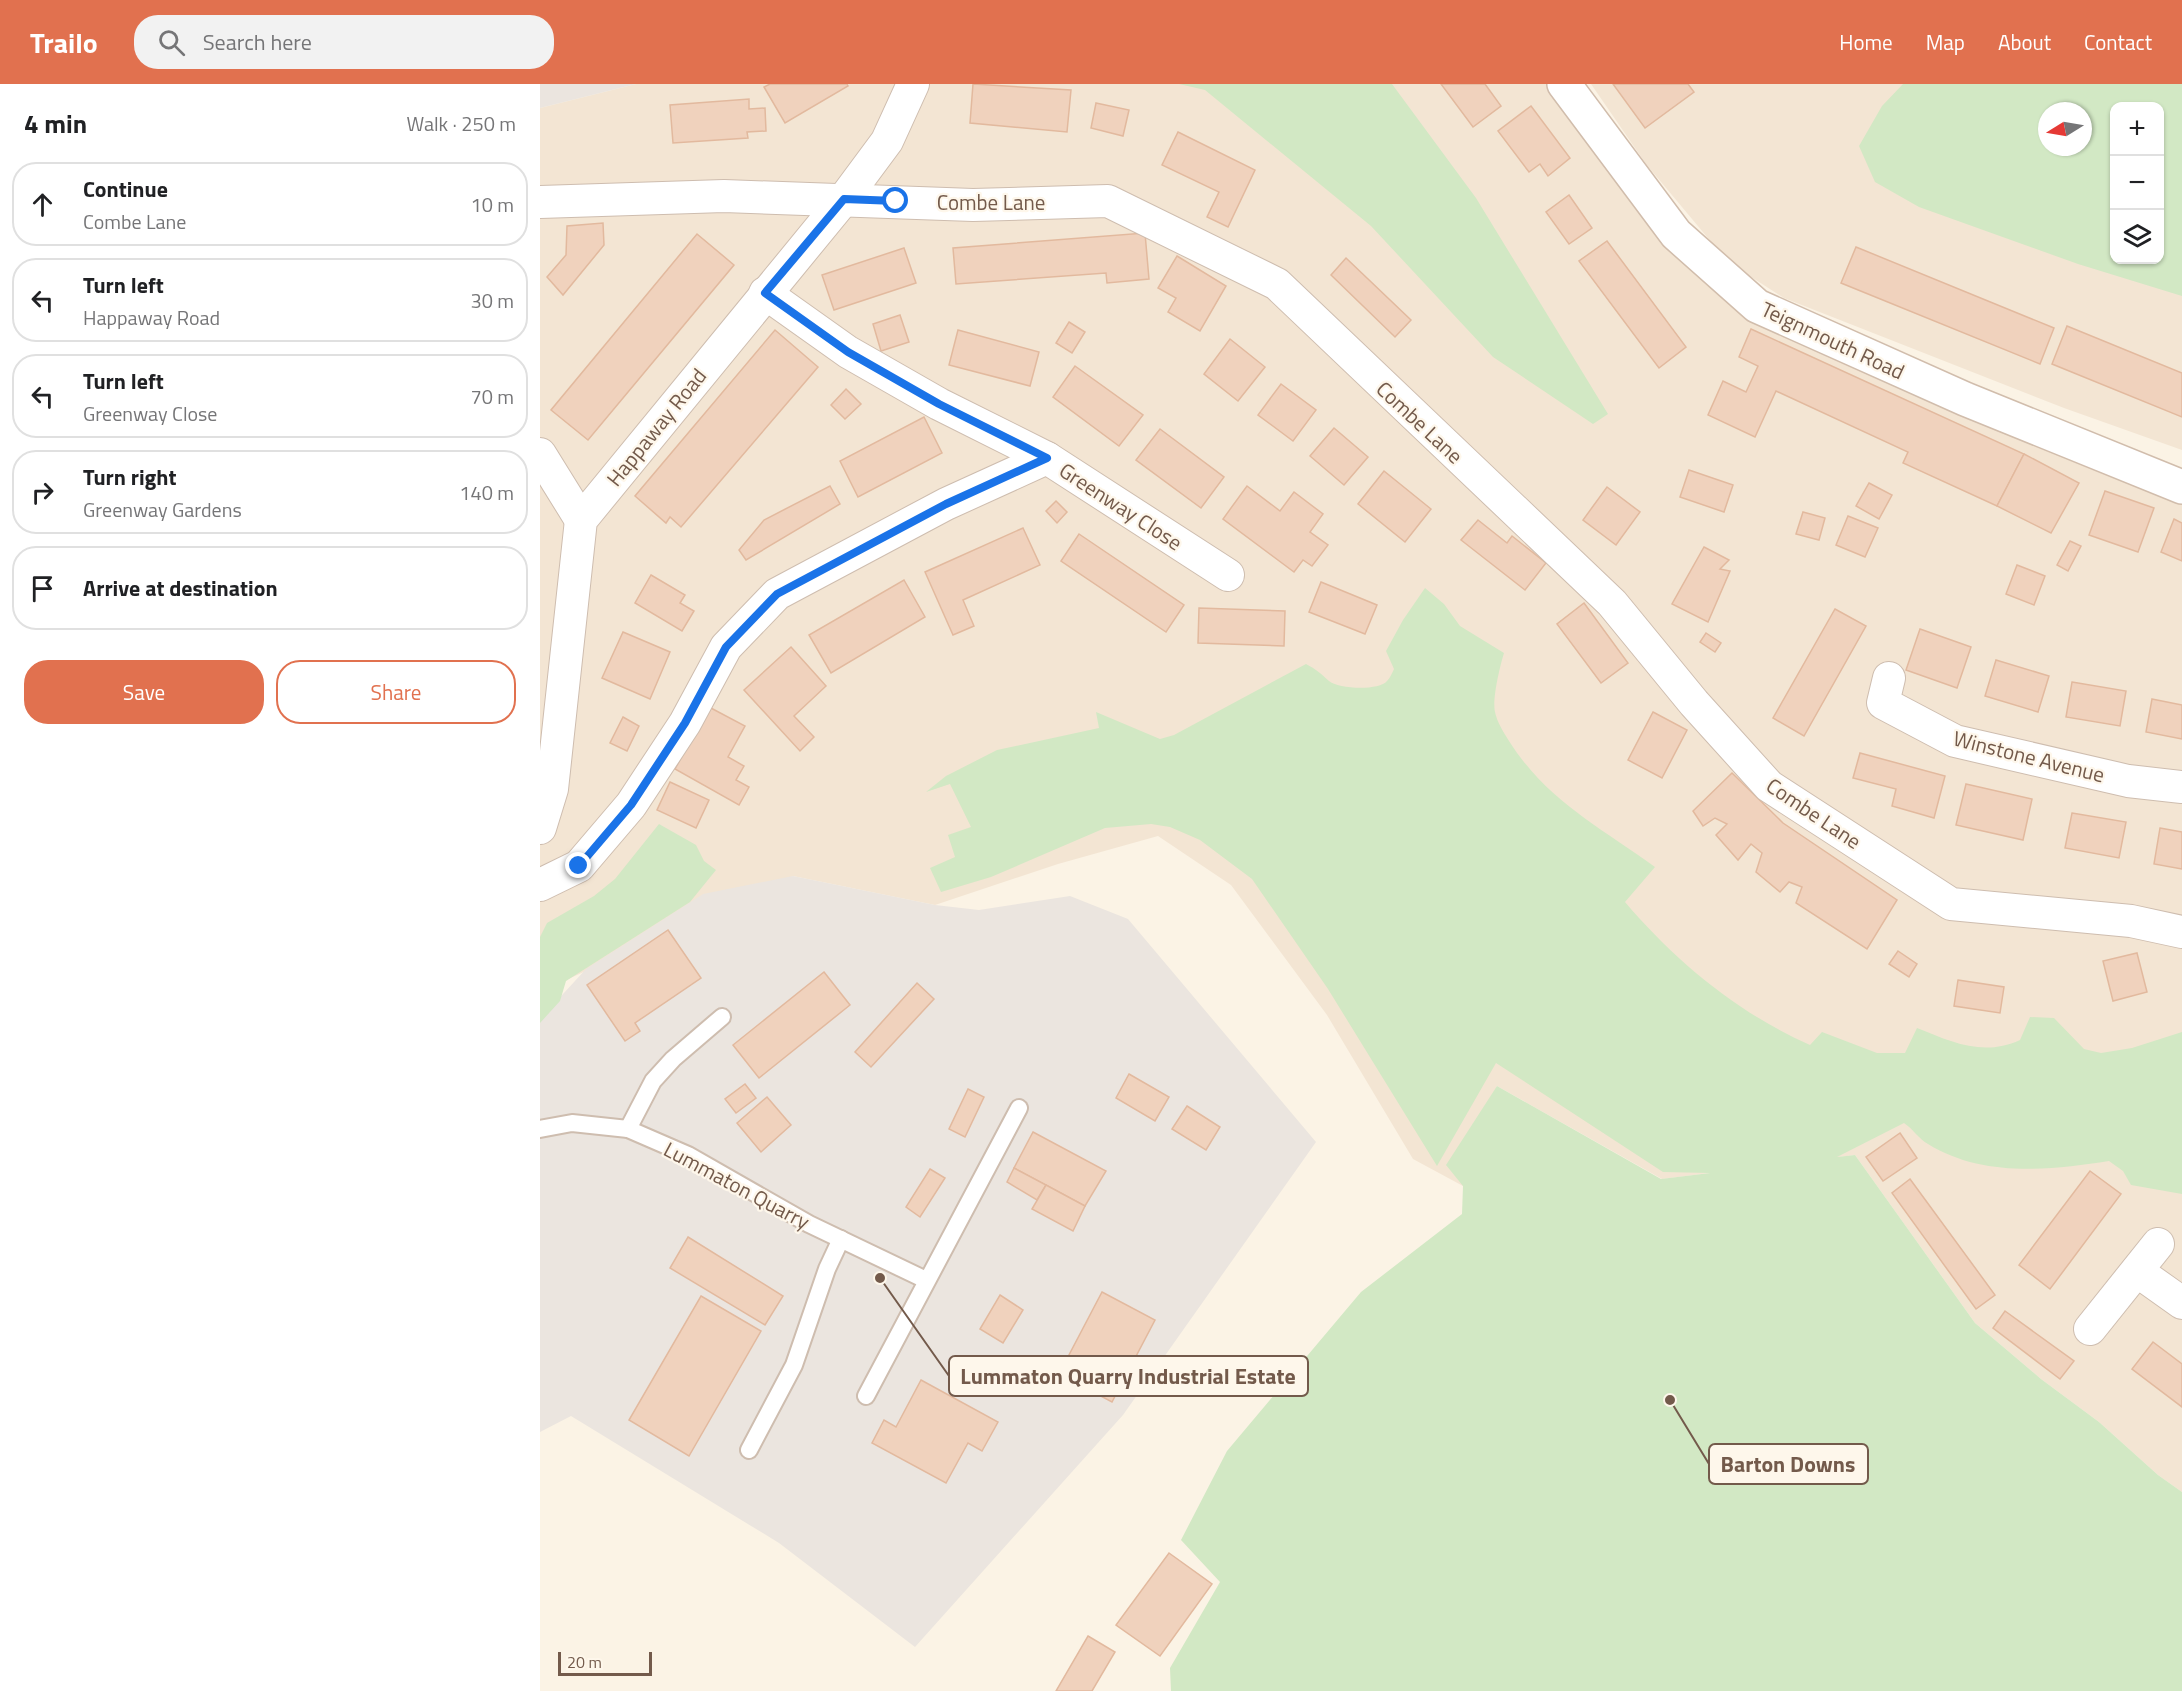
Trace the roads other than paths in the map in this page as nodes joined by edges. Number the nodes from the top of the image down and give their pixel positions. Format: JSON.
{"nodes":[{"id":1,"x":913,"y":84,"type":"edge"},
{"id":2,"x":1564,"y":84,"type":"edge"},
{"id":3,"x":844,"y":199,"type":"junction"},
{"id":4,"x":540,"y":201,"type":"edge"},
{"id":5,"x":765,"y":293,"type":"junction"},
{"id":6,"x":540,"y":454,"type":"edge"},
{"id":7,"x":1047,"y":458,"type":"junction"},
{"id":8,"x":2182,"y":487,"type":"edge"},
{"id":9,"x":581,"y":520,"type":"junction"},
{"id":10,"x":1228,"y":575,"type":"dead end"},
{"id":11,"x":1878,"y":701,"type":"dead end"},
{"id":12,"x":2182,"y":787,"type":"edge"},
{"id":13,"x":540,"y":828,"type":"edge"},
{"id":14,"x":540,"y":885,"type":"edge"},
{"id":15,"x":2182,"y":932,"type":"edge"},
{"id":16,"x":722,"y":1017,"type":"dead end"},
{"id":17,"x":1019,"y":1108,"type":"dead end"},
{"id":18,"x":540,"y":1129,"type":"edge"},
{"id":19,"x":628,"y":1129,"type":"junction"},
{"id":20,"x":840,"y":1239,"type":"junction"},
{"id":21,"x":2158,"y":1244,"type":"dead end"},
{"id":22,"x":2137,"y":1271,"type":"junction"},
{"id":23,"x":927,"y":1280,"type":"junction"},
{"id":24,"x":2182,"y":1304,"type":"edge"},
{"id":25,"x":2090,"y":1329,"type":"dead end"},
{"id":26,"x":866,"y":1396,"type":"dead end"},
{"id":27,"x":749,"y":1450,"type":"dead end"}],
"edges":[{"from":1,"to":3,"type":"street","name":"Happaway Road"},
{"from":2,"to":8,"type":"main road","name":"Teignmouth Road"},
{"from":3,"to":4,"type":"street","name":"Combe Lane"},
{"from":3,"to":5,"type":"street","name":"Happaway Road"},
{"from":3,"to":15,"type":"street","name":"Combe Lane"},
{"from":5,"to":7,"type":"street","name":"Greenway Close"},
{"from":5,"to":9,"type":"street","name":"Happaway Road"},
{"from":6,"to":9,"type":"street"},
{"from":7,"to":10,"type":"street","name":"Greenway Close"},
{"from":7,"to":14,"type":"street"},
{"from":9,"to":13,"type":"street"},
{"from":11,"to":12,"type":"street","name":"Winstone Avenue"},
{"from":16,"to":19,"type":"lane"},
{"from":17,"to":23,"type":"lane"},
{"from":18,"to":19,"type":"lane","name":"Lummaton Quarry"},
{"from":19,"to":20,"type":"lane","name":"Lummaton Quarry"},
{"from":20,"to":23,"type":"lane","name":"Lummaton Quarry"},
{"from":20,"to":27,"type":"lane"},
{"from":21,"to":22,"type":"street"},
{"from":22,"to":24,"type":"street"},
{"from":22,"to":25,"type":"street"},
{"from":23,"to":26,"type":"lane"}]}
